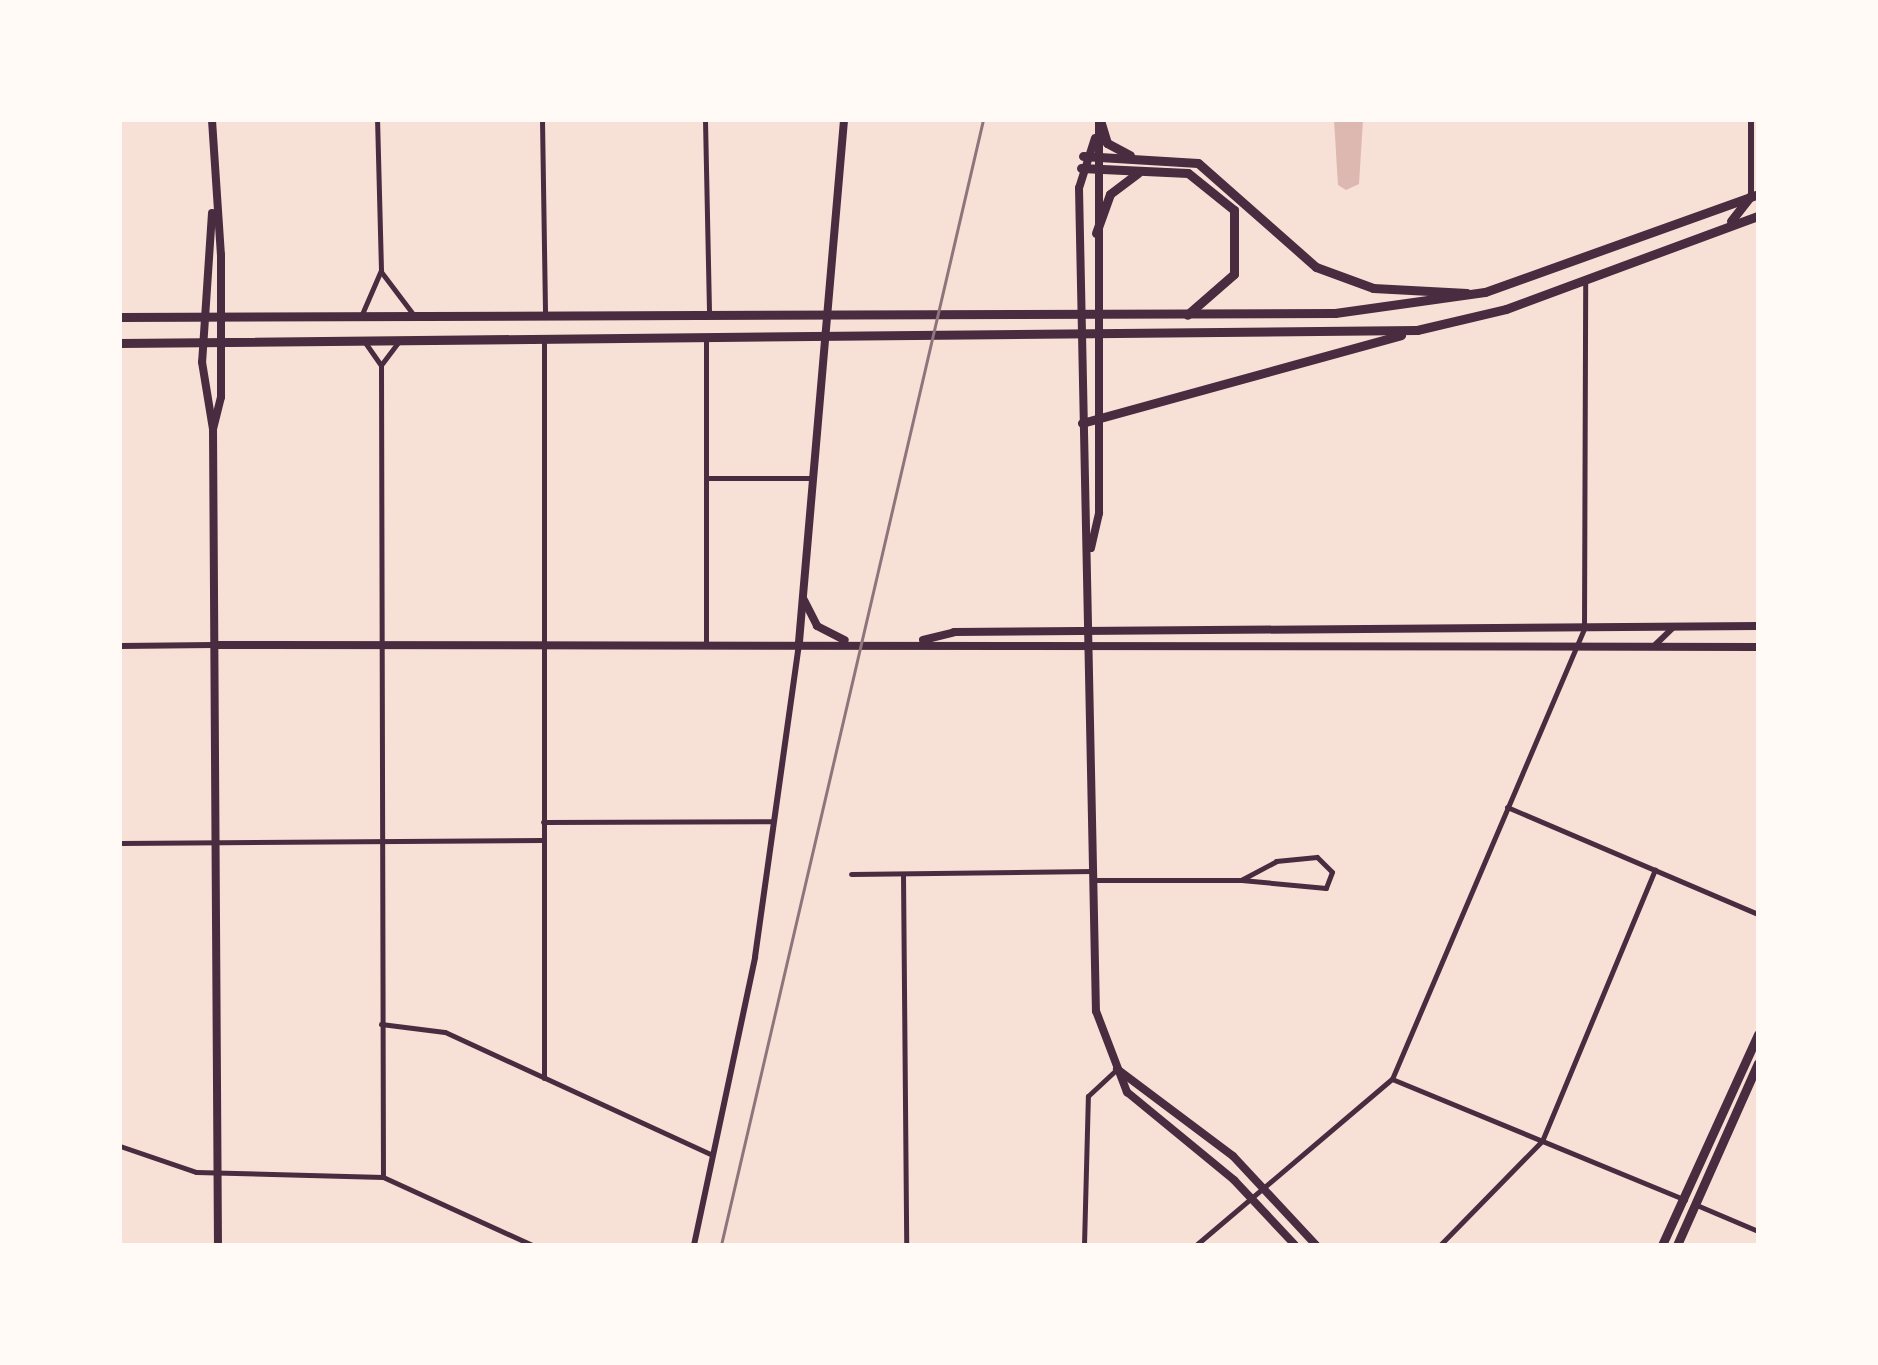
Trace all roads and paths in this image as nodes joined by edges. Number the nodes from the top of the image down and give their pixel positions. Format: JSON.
{"nodes":[{"id":1,"x":212,"y":120,"type":"edge"},
{"id":2,"x":378,"y":120,"type":"edge"},
{"id":3,"x":542,"y":120,"type":"edge"},
{"id":4,"x":705,"y":120,"type":"edge"},
{"id":5,"x":844,"y":120,"type":"edge"},
{"id":6,"x":1099,"y":120,"type":"edge"},
{"id":7,"x":1751,"y":120,"type":"edge"},
{"id":8,"x":1095,"y":138,"type":"junction"},
{"id":9,"x":1083,"y":156,"type":"junction"},
{"id":10,"x":1097,"y":157,"type":"junction"},
{"id":11,"x":1137,"y":158,"type":"junction"},
{"id":12,"x":1081,"y":168,"type":"junction"},
{"id":13,"x":1098,"y":170,"type":"junction"},
{"id":14,"x":1146,"y":171,"type":"junction"},
{"id":15,"x":1755,"y":194,"type":"edge"},
{"id":16,"x":212,"y":212,"type":"junction"},
{"id":17,"x":1758,"y":216,"type":"edge"},
{"id":18,"x":1720,"y":228,"type":"junction"},
{"id":19,"x":1096,"y":232,"type":"junction"},
{"id":20,"x":380,"y":270,"type":"junction"},
{"id":21,"x":1586,"y":281,"type":"junction"},
{"id":22,"x":1485,"y":292,"type":"junction"},
{"id":23,"x":362,"y":314,"type":"junction"},
{"id":24,"x":414,"y":314,"type":"junction"},
{"id":25,"x":544,"y":314,"type":"junction"},
{"id":26,"x":708,"y":314,"type":"junction"},
{"id":27,"x":831,"y":316,"type":"junction"},
{"id":28,"x":1184,"y":316,"type":"junction"},
{"id":29,"x":120,"y":317,"type":"edge"},
{"id":30,"x":1417,"y":330,"type":"junction"},
{"id":31,"x":829,"y":339,"type":"junction"},
{"id":32,"x":364,"y":340,"type":"junction"},
{"id":33,"x":400,"y":340,"type":"junction"},
{"id":34,"x":544,"y":341,"type":"junction"},
{"id":35,"x":706,"y":341,"type":"junction"},
{"id":36,"x":120,"y":343,"type":"edge"},
{"id":37,"x":381,"y":365,"type":"junction"},
{"id":38,"x":1082,"y":423,"type":"junction"},
{"id":39,"x":1097,"y":423,"type":"junction"},
{"id":40,"x":212,"y":428,"type":"junction"},
{"id":41,"x":706,"y":478,"type":"junction"},
{"id":42,"x":816,"y":478,"type":"junction"},
{"id":43,"x":1092,"y":548,"type":"junction"},
{"id":44,"x":804,"y":598,"type":"junction"},
{"id":45,"x":1674,"y":626,"type":"junction"},
{"id":46,"x":1758,"y":626,"type":"edge"},
{"id":47,"x":1584,"y":628,"type":"junction"},
{"id":48,"x":1094,"y":631,"type":"junction"},
{"id":49,"x":919,"y":641,"type":"junction"},
{"id":50,"x":706,"y":642,"type":"junction"},
{"id":51,"x":798,"y":642,"type":"junction"},
{"id":52,"x":850,"y":642,"type":"junction"},
{"id":53,"x":543,"y":643,"type":"junction"},
{"id":54,"x":382,"y":644,"type":"junction"},
{"id":55,"x":120,"y":646,"type":"edge"},
{"id":56,"x":214,"y":646,"type":"junction"},
{"id":57,"x":1094,"y":647,"type":"junction"},
{"id":58,"x":1758,"y":647,"type":"edge"},
{"id":59,"x":1574,"y":648,"type":"junction"},
{"id":60,"x":1652,"y":648,"type":"junction"},
{"id":61,"x":1507,"y":807,"type":"junction"},
{"id":62,"x":772,"y":821,"type":"junction"},
{"id":63,"x":543,"y":822,"type":"junction"},
{"id":64,"x":543,"y":840,"type":"junction"},
{"id":65,"x":382,"y":841,"type":"junction"},
{"id":66,"x":120,"y":843,"type":"edge"},
{"id":67,"x":215,"y":843,"type":"junction"},
{"id":68,"x":1655,"y":870,"type":"junction"},
{"id":69,"x":851,"y":874,"type":"dead end"},
{"id":70,"x":903,"y":874,"type":"junction"},
{"id":71,"x":1095,"y":876,"type":"junction"},
{"id":72,"x":1240,"y":880,"type":"junction"},
{"id":73,"x":1758,"y":914,"type":"edge"},
{"id":74,"x":382,"y":1024,"type":"junction"},
{"id":75,"x":1758,"y":1034,"type":"edge"},
{"id":76,"x":1758,"y":1063,"type":"edge"},
{"id":77,"x":1117,"y":1069,"type":"junction"},
{"id":78,"x":544,"y":1078,"type":"junction"},
{"id":79,"x":1392,"y":1079,"type":"junction"},
{"id":80,"x":1542,"y":1141,"type":"junction"},
{"id":81,"x":120,"y":1146,"type":"edge"},
{"id":82,"x":710,"y":1154,"type":"junction"},
{"id":83,"x":218,"y":1172,"type":"junction"},
{"id":84,"x":383,"y":1178,"type":"junction"},
{"id":85,"x":1264,"y":1186,"type":"junction"},
{"id":86,"x":1251,"y":1198,"type":"junction"},
{"id":87,"x":1686,"y":1201,"type":"junction"},
{"id":88,"x":1699,"y":1206,"type":"junction"},
{"id":89,"x":1758,"y":1231,"type":"edge"},
{"id":90,"x":218,"y":1245,"type":"edge"},
{"id":91,"x":532,"y":1245,"type":"edge"},
{"id":92,"x":694,"y":1245,"type":"edge"},
{"id":93,"x":906,"y":1245,"type":"edge"},
{"id":94,"x":1084,"y":1245,"type":"edge"},
{"id":95,"x":1196,"y":1245,"type":"edge"},
{"id":96,"x":1295,"y":1245,"type":"edge"},
{"id":97,"x":1316,"y":1245,"type":"edge"},
{"id":98,"x":1440,"y":1245,"type":"edge"},
{"id":99,"x":1662,"y":1245,"type":"edge"},
{"id":100,"x":1677,"y":1245,"type":"edge"}],
"edges":[{"from":1,"to":16,"type":"main road"},
{"from":2,"to":20,"type":"street"},
{"from":3,"to":25,"type":"street"},
{"from":4,"to":26,"type":"street"},
{"from":5,"to":27,"type":"main road"},
{"from":6,"to":8,"type":"main road"},
{"from":6,"to":11,"type":"main road"},
{"from":7,"to":15,"type":"street"},
{"from":8,"to":9,"type":"main road"},
{"from":8,"to":10,"type":"main road"},
{"from":9,"to":10,"type":"main road"},
{"from":9,"to":12,"type":"main road"},
{"from":10,"to":11,"type":"main road"},
{"from":10,"to":13,"type":"main road"},
{"from":11,"to":22,"type":"main road"},
{"from":12,"to":13,"type":"main road"},
{"from":12,"to":38,"type":"main road"},
{"from":13,"to":14,"type":"main road"},
{"from":13,"to":19,"type":"main road"},
{"from":14,"to":19,"type":"main road"},
{"from":14,"to":28,"type":"main road"},
{"from":15,"to":18,"type":"main road"},
{"from":15,"to":22,"type":"main road"},
{"from":16,"to":40,"type":"main road"},
{"from":16,"to":40,"type":"main road"},
{"from":17,"to":18,"type":"main road"},
{"from":18,"to":21,"type":"main road"},
{"from":19,"to":39,"type":"main road"},
{"from":20,"to":23,"type":"street"},
{"from":20,"to":24,"type":"street"},
{"from":21,"to":30,"type":"main road"},
{"from":21,"to":47,"type":"street"},
{"from":22,"to":28,"type":"main road"},
{"from":23,"to":24,"type":"main road"},
{"from":23,"to":29,"type":"main road"},
{"from":24,"to":25,"type":"main road"},
{"from":25,"to":26,"type":"main road"},
{"from":26,"to":27,"type":"main road"},
{"from":27,"to":28,"type":"main road"},
{"from":27,"to":31,"type":"main road"},
{"from":30,"to":31,"type":"main road"},
{"from":30,"to":39,"type":"main road"},
{"from":31,"to":35,"type":"main road"},
{"from":31,"to":42,"type":"main road"},
{"from":32,"to":33,"type":"main road"},
{"from":32,"to":36,"type":"main road"},
{"from":32,"to":37,"type":"street"},
{"from":33,"to":34,"type":"main road"},
{"from":33,"to":37,"type":"street"},
{"from":34,"to":35,"type":"main road"},
{"from":34,"to":53,"type":"street"},
{"from":35,"to":41,"type":"street"},
{"from":37,"to":54,"type":"street"},
{"from":38,"to":39,"type":"main road"},
{"from":38,"to":43,"type":"main road"},
{"from":39,"to":43,"type":"main road"},
{"from":40,"to":56,"type":"main road"},
{"from":41,"to":42,"type":"street"},
{"from":41,"to":50,"type":"street"},
{"from":42,"to":44,"type":"main road"},
{"from":43,"to":48,"type":"main road"},
{"from":44,"to":51,"type":"main road"},
{"from":44,"to":52,"type":"main road"},
{"from":45,"to":46,"type":"main road"},
{"from":45,"to":47,"type":"main road"},
{"from":45,"to":60,"type":"street"},
{"from":47,"to":48,"type":"main road"},
{"from":47,"to":59,"type":"street"},
{"from":48,"to":49,"type":"main road"},
{"from":48,"to":57,"type":"main road"},
{"from":49,"to":52,"type":"main road"},
{"from":49,"to":57,"type":"main road"},
{"from":50,"to":51,"type":"main road"},
{"from":50,"to":53,"type":"main road"},
{"from":51,"to":52,"type":"main road"},
{"from":51,"to":62,"type":"street"},
{"from":53,"to":54,"type":"main road"},
{"from":53,"to":63,"type":"street"},
{"from":54,"to":56,"type":"main road"},
{"from":54,"to":65,"type":"street"},
{"from":55,"to":56,"type":"street"},
{"from":56,"to":67,"type":"main road"},
{"from":57,"to":59,"type":"main road"},
{"from":57,"to":71,"type":"main road"},
{"from":58,"to":60,"type":"main road"},
{"from":59,"to":60,"type":"main road"},
{"from":59,"to":61,"type":"street"},
{"from":61,"to":68,"type":"street"},
{"from":61,"to":79,"type":"street"},
{"from":62,"to":63,"type":"street"},
{"from":62,"to":82,"type":"street"},
{"from":63,"to":64,"type":"street"},
{"from":64,"to":65,"type":"street"},
{"from":64,"to":78,"type":"street"},
{"from":65,"to":67,"type":"street"},
{"from":65,"to":74,"type":"street"},
{"from":66,"to":67,"type":"street"},
{"from":67,"to":83,"type":"main road"},
{"from":68,"to":73,"type":"street"},
{"from":68,"to":80,"type":"street"},
{"from":69,"to":70,"type":"street"},
{"from":70,"to":71,"type":"street"},
{"from":70,"to":93,"type":"street"},
{"from":71,"to":72,"type":"street"},
{"from":71,"to":77,"type":"main road"},
{"from":72,"to":72,"type":"street"},
{"from":74,"to":78,"type":"street"},
{"from":74,"to":84,"type":"street"},
{"from":75,"to":87,"type":"main road"},
{"from":76,"to":88,"type":"main road"},
{"from":77,"to":85,"type":"main road"},
{"from":77,"to":86,"type":"main road"},
{"from":77,"to":94,"type":"street"},
{"from":78,"to":82,"type":"street"},
{"from":79,"to":80,"type":"street"},
{"from":79,"to":85,"type":"street"},
{"from":80,"to":87,"type":"street"},
{"from":80,"to":98,"type":"street"},
{"from":81,"to":83,"type":"street"},
{"from":82,"to":92,"type":"street"},
{"from":83,"to":84,"type":"street"},
{"from":83,"to":90,"type":"main road"},
{"from":84,"to":91,"type":"street"},
{"from":85,"to":86,"type":"street"},
{"from":85,"to":97,"type":"main road"},
{"from":86,"to":95,"type":"street"},
{"from":86,"to":96,"type":"main road"},
{"from":87,"to":99,"type":"main road"},
{"from":88,"to":89,"type":"street"},
{"from":88,"to":100,"type":"main road"}]}
